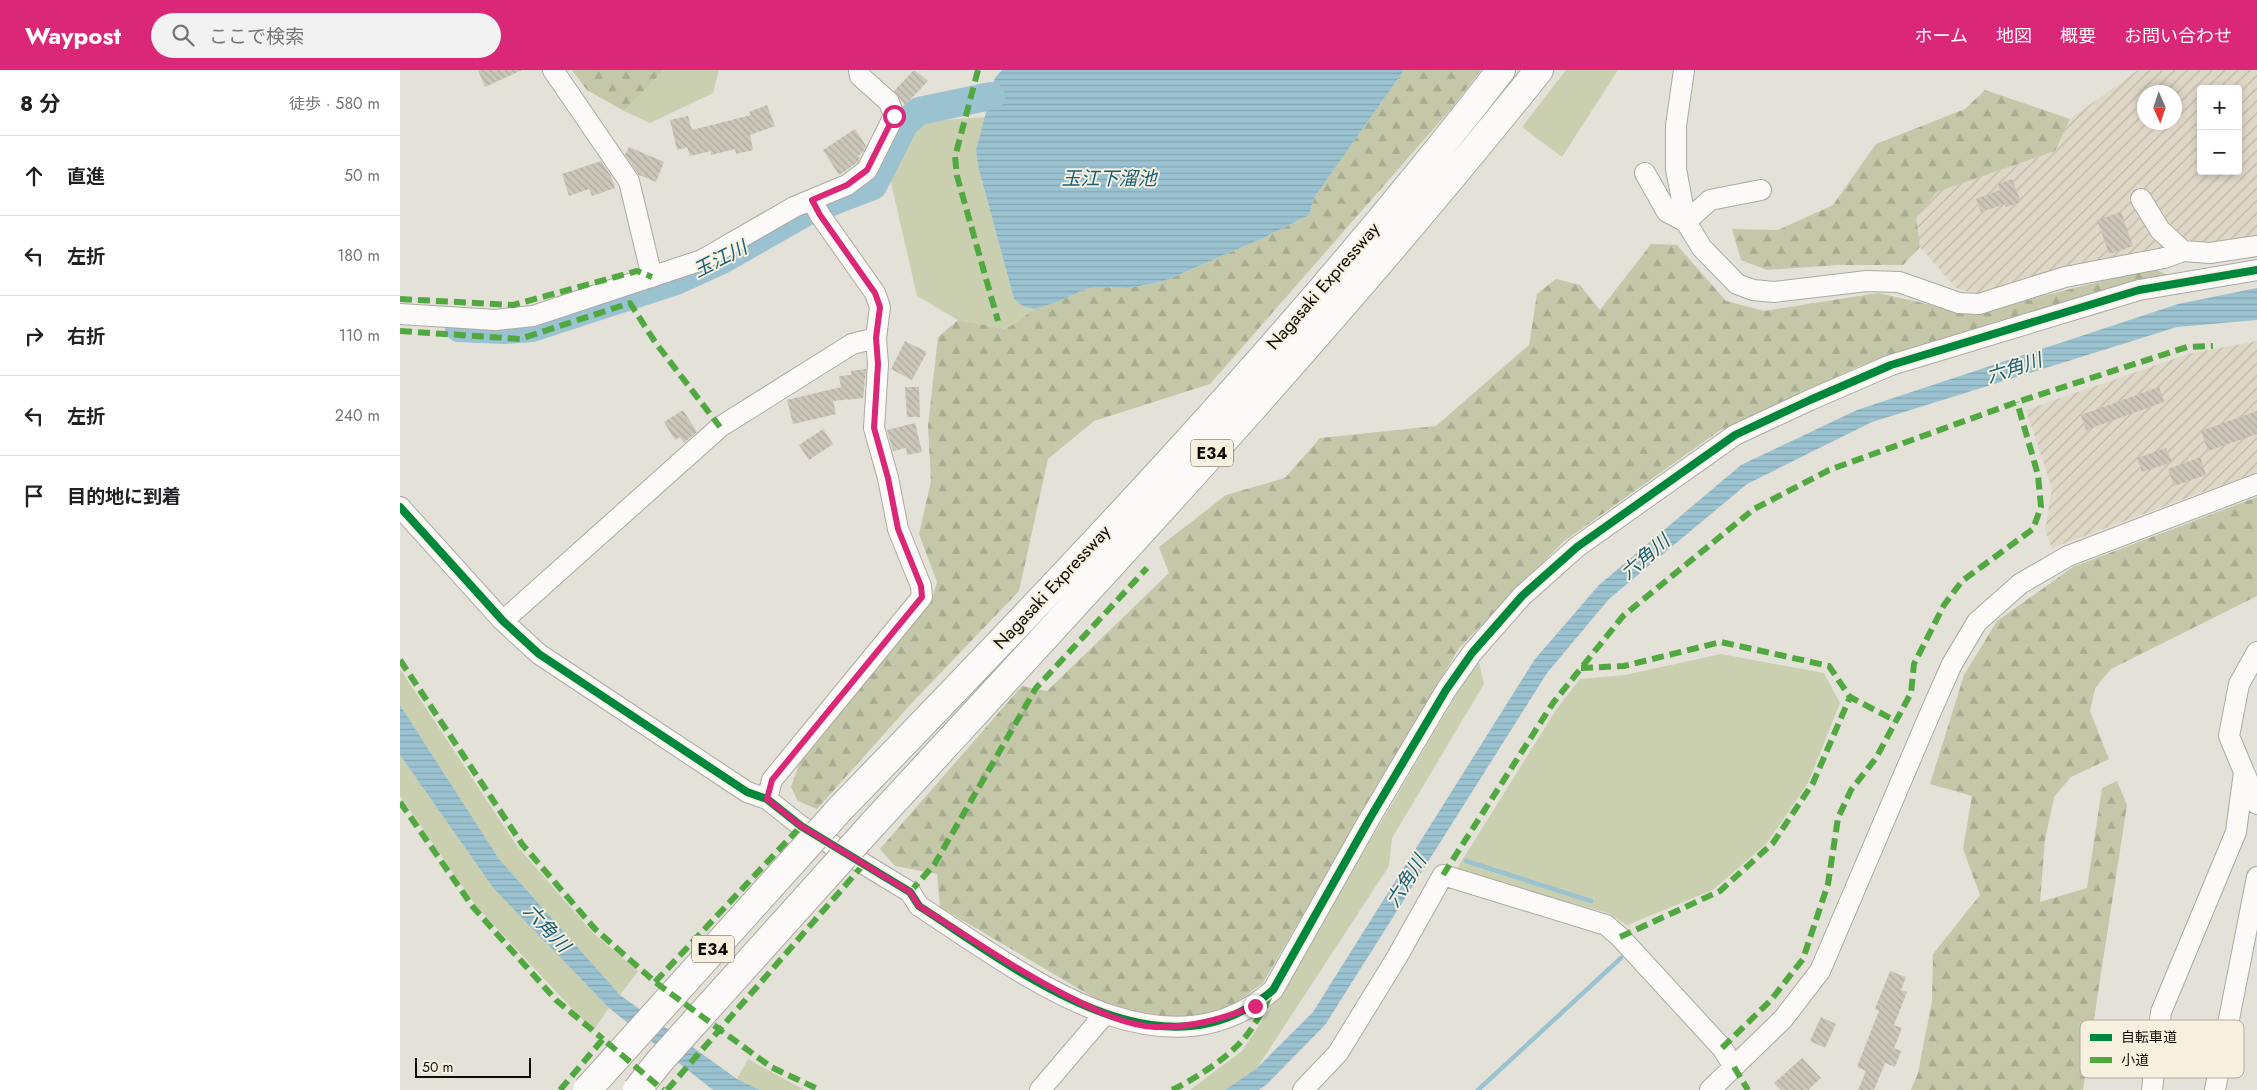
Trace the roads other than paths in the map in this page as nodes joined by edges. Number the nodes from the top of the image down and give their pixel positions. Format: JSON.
{"nodes":[{"id":1,"x":553,"y":70,"type":"edge"},
{"id":2,"x":859,"y":70,"type":"edge"},
{"id":3,"x":1501,"y":70,"type":"edge"},
{"id":4,"x":1539,"y":70,"type":"edge"},
{"id":5,"x":1684,"y":70,"type":"edge"},
{"id":6,"x":1645,"y":173,"type":"dead end"},
{"id":7,"x":1761,"y":190,"type":"dead end"},
{"id":8,"x":2141,"y":199,"type":"dead end"},
{"id":9,"x":816,"y":207,"type":"junction"},
{"id":10,"x":1686,"y":222,"type":"junction"},
{"id":11,"x":2257,"y":246,"type":"edge"},
{"id":12,"x":2183,"y":251,"type":"junction"},
{"id":13,"x":2257,"y":270,"type":"edge"},
{"id":14,"x":652,"y":277,"type":"junction"},
{"id":15,"x":400,"y":314,"type":"edge"},
{"id":16,"x":876,"y":338,"type":"junction"},
{"id":17,"x":2257,"y":484,"type":"edge"},
{"id":18,"x":400,"y":507,"type":"edge"},
{"id":19,"x":503,"y":622,"type":"junction"},
{"id":20,"x":2257,"y":652,"type":"edge"},
{"id":21,"x":2244,"y":772,"type":"junction"},
{"id":22,"x":767,"y":799,"type":"junction"},
{"id":23,"x":2257,"y":804,"type":"edge"},
{"id":24,"x":2257,"y":877,"type":"edge"},
{"id":25,"x":1104,"y":1014,"type":"junction"},
{"id":26,"x":2159,"y":1020,"type":"edge"},
{"id":27,"x":2229,"y":1020,"type":"edge"},
{"id":28,"x":1734,"y":1067,"type":"junction"},
{"id":29,"x":587,"y":1090,"type":"edge"},
{"id":30,"x":637,"y":1090,"type":"edge"},
{"id":31,"x":1040,"y":1090,"type":"edge"},
{"id":32,"x":1303,"y":1090,"type":"edge"},
{"id":33,"x":1710,"y":1090,"type":"edge"}],
"edges":[{"from":1,"to":14,"type":"street"},
{"from":2,"to":9,"type":"street"},
{"from":3,"to":29,"type":"highway","name":"Nagasaki Expressway","number":"E34","bridge":true},
{"from":4,"to":30,"type":"highway","name":"Nagasaki Expressway","number":"E34","bridge":true},
{"from":5,"to":10,"type":"street"},
{"from":6,"to":10,"type":"street"},
{"from":7,"to":10,"type":"street"},
{"from":8,"to":12,"type":"street"},
{"from":9,"to":14,"type":"street"},
{"from":9,"to":16,"type":"street"},
{"from":10,"to":12,"type":"street"},
{"from":11,"to":12,"type":"street"},
{"from":13,"to":25,"type":"street"},
{"from":14,"to":15,"type":"street"},
{"from":16,"to":19,"type":"street"},
{"from":16,"to":22,"type":"street"},
{"from":17,"to":28,"type":"street"},
{"from":18,"to":19,"type":"street"},
{"from":19,"to":22,"type":"street"},
{"from":20,"to":21,"type":"street"},
{"from":21,"to":23,"type":"street"},
{"from":21,"to":26,"type":"street"},
{"from":22,"to":25,"type":"street"},
{"from":24,"to":27,"type":"street"},
{"from":25,"to":31,"type":"street"},
{"from":28,"to":32,"type":"street"},
{"from":28,"to":33,"type":"street"}]}
